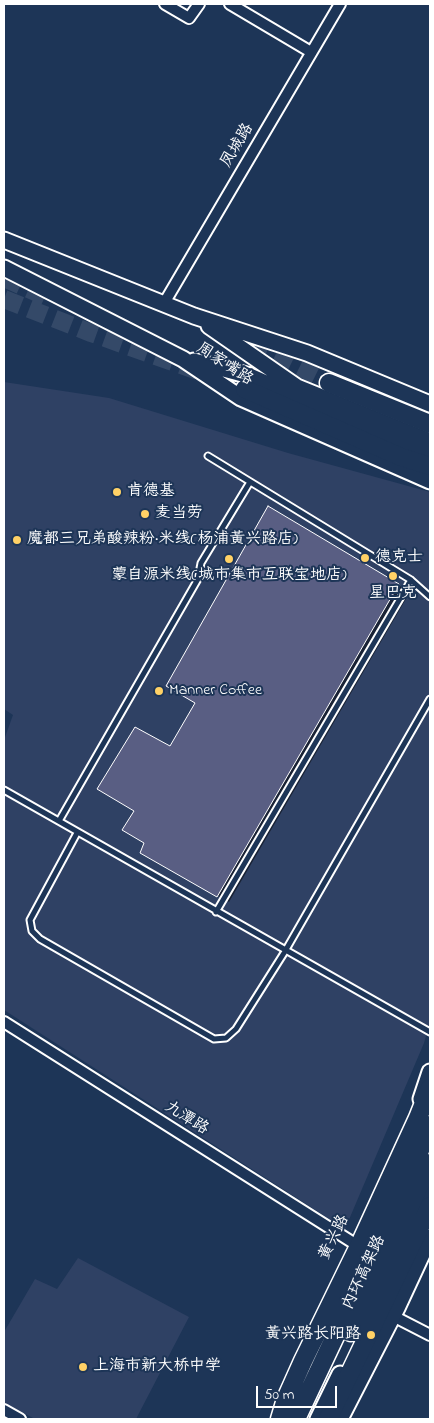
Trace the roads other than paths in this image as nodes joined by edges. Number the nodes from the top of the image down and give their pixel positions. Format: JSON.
{"nodes":[{"id":1,"x":165,"y":4,"type":"edge"},
{"id":2,"x":199,"y":4,"type":"edge"},
{"id":3,"x":230,"y":4,"type":"edge"},
{"id":4,"x":340,"y":4,"type":"edge"},
{"id":5,"x":311,"y":52,"type":"junction"},
{"id":6,"x":4,"y":240,"type":"edge"},
{"id":7,"x":4,"y":268,"type":"edge"},
{"id":8,"x":163,"y":304,"type":"junction"},
{"id":9,"x":194,"y":316,"type":"junction"},
{"id":10,"x":183,"y":358,"type":"junction"},
{"id":11,"x":329,"y":383,"type":"tunnel mouth"},
{"id":12,"x":245,"y":389,"type":"tunnel mouth"},
{"id":13,"x":430,"y":404,"type":"edge"},
{"id":14,"x":430,"y":424,"type":"edge"},
{"id":15,"x":430,"y":441,"type":"edge"},
{"id":16,"x":208,"y":456,"type":"dead end"},
{"id":17,"x":430,"y":456,"type":"edge"},
{"id":18,"x":401,"y":457,"type":"junction"},
{"id":19,"x":430,"y":466,"type":"edge"},
{"id":20,"x":430,"y":476,"type":"edge"},
{"id":21,"x":430,"y":481,"type":"edge"},
{"id":22,"x":250,"y":482,"type":"junction"},
{"id":23,"x":412,"y":580,"type":"junction"},
{"id":24,"x":430,"y":597,"type":"edge"},
{"id":25,"x":430,"y":698,"type":"edge"},
{"id":26,"x":4,"y":790,"type":"edge"},
{"id":27,"x":58,"y":822,"type":"junction"},
{"id":28,"x":77,"y":833,"type":"junction"},
{"id":29,"x":216,"y":912,"type":"junction"},
{"id":30,"x":285,"y":950,"type":"junction"},
{"id":31,"x":4,"y":1022,"type":"edge"},
{"id":32,"x":430,"y":1032,"type":"edge"},
{"id":33,"x":430,"y":1072,"type":"edge"},
{"id":34,"x":430,"y":1088,"type":"edge"},
{"id":35,"x":430,"y":1114,"type":"edge"},
{"id":36,"x":430,"y":1125,"type":"edge"},
{"id":37,"x":430,"y":1163,"type":"edge"},
{"id":38,"x":430,"y":1186,"type":"edge"},
{"id":39,"x":430,"y":1206,"type":"edge"},
{"id":40,"x":430,"y":1237,"type":"edge"},
{"id":41,"x":352,"y":1242,"type":"junction"},
{"id":42,"x":393,"y":1316,"type":"junction"},
{"id":43,"x":430,"y":1335,"type":"edge"},
{"id":44,"x":4,"y":1410,"type":"edge"},
{"id":45,"x":20,"y":1419,"type":"edge"},
{"id":46,"x":272,"y":1419,"type":"edge"},
{"id":47,"x":280,"y":1419,"type":"edge"},
{"id":48,"x":286,"y":1419,"type":"edge"},
{"id":49,"x":296,"y":1419,"type":"edge"},
{"id":50,"x":307,"y":1419,"type":"edge"},
{"id":51,"x":318,"y":1419,"type":"edge"},
{"id":52,"x":328,"y":1419,"type":"edge"},
{"id":53,"x":340,"y":1419,"type":"edge"}],
"edges":[{"from":1,"to":2,"type":"street"},
{"from":3,"to":5,"type":"street"},
{"from":4,"to":5,"type":"street","name":"凤城路"},
{"from":5,"to":8,"type":"street","name":"凤城路"},
{"from":6,"to":8,"type":"main road","name":"周家嘴路"},
{"from":7,"to":10,"type":"main road","name":"周家嘴路"},
{"from":8,"to":9,"type":"main road","name":"周家嘴路"},
{"from":9,"to":13,"type":"main road","name":"周家嘴路"},
{"from":9,"to":15,"type":"main road"},
{"from":10,"to":17,"type":"main road"},
{"from":10,"to":21,"type":"main road","name":"周家嘴路"},
{"from":11,"to":14,"type":"highway"},
{"from":12,"to":18,"type":"highway"},
{"from":16,"to":22,"type":"lane"},
{"from":18,"to":19,"type":"highway"},
{"from":18,"to":20,"type":"highway"},
{"from":22,"to":23,"type":"lane"},
{"from":22,"to":27,"type":"lane"},
{"from":23,"to":24,"type":"lane"},
{"from":23,"to":29,"type":"lane"},
{"from":25,"to":30,"type":"lane"},
{"from":26,"to":27,"type":"lane"},
{"from":27,"to":28,"type":"lane"},
{"from":28,"to":29,"type":"lane"},
{"from":28,"to":30,"type":"lane"},
{"from":29,"to":30,"type":"lane"},
{"from":30,"to":32,"type":"lane"},
{"from":31,"to":41,"type":"street","name":"九潭路"},
{"from":33,"to":41,"type":"main road","name":"黄兴路"},
{"from":34,"to":47,"type":"highway"},
{"from":35,"to":48,"type":"main road"},
{"from":36,"to":49,"type":"highway","name":"内环高架路"},
{"from":37,"to":50,"type":"highway","name":"内环高架路"},
{"from":38,"to":51,"type":"main road"},
{"from":39,"to":52,"type":"highway"},
{"from":40,"to":42,"type":"main road"},
{"from":41,"to":46,"type":"main road","name":"黄兴路"},
{"from":42,"to":43,"type":"street"},
{"from":42,"to":53,"type":"main road"},
{"from":44,"to":45,"type":"street"}]}
